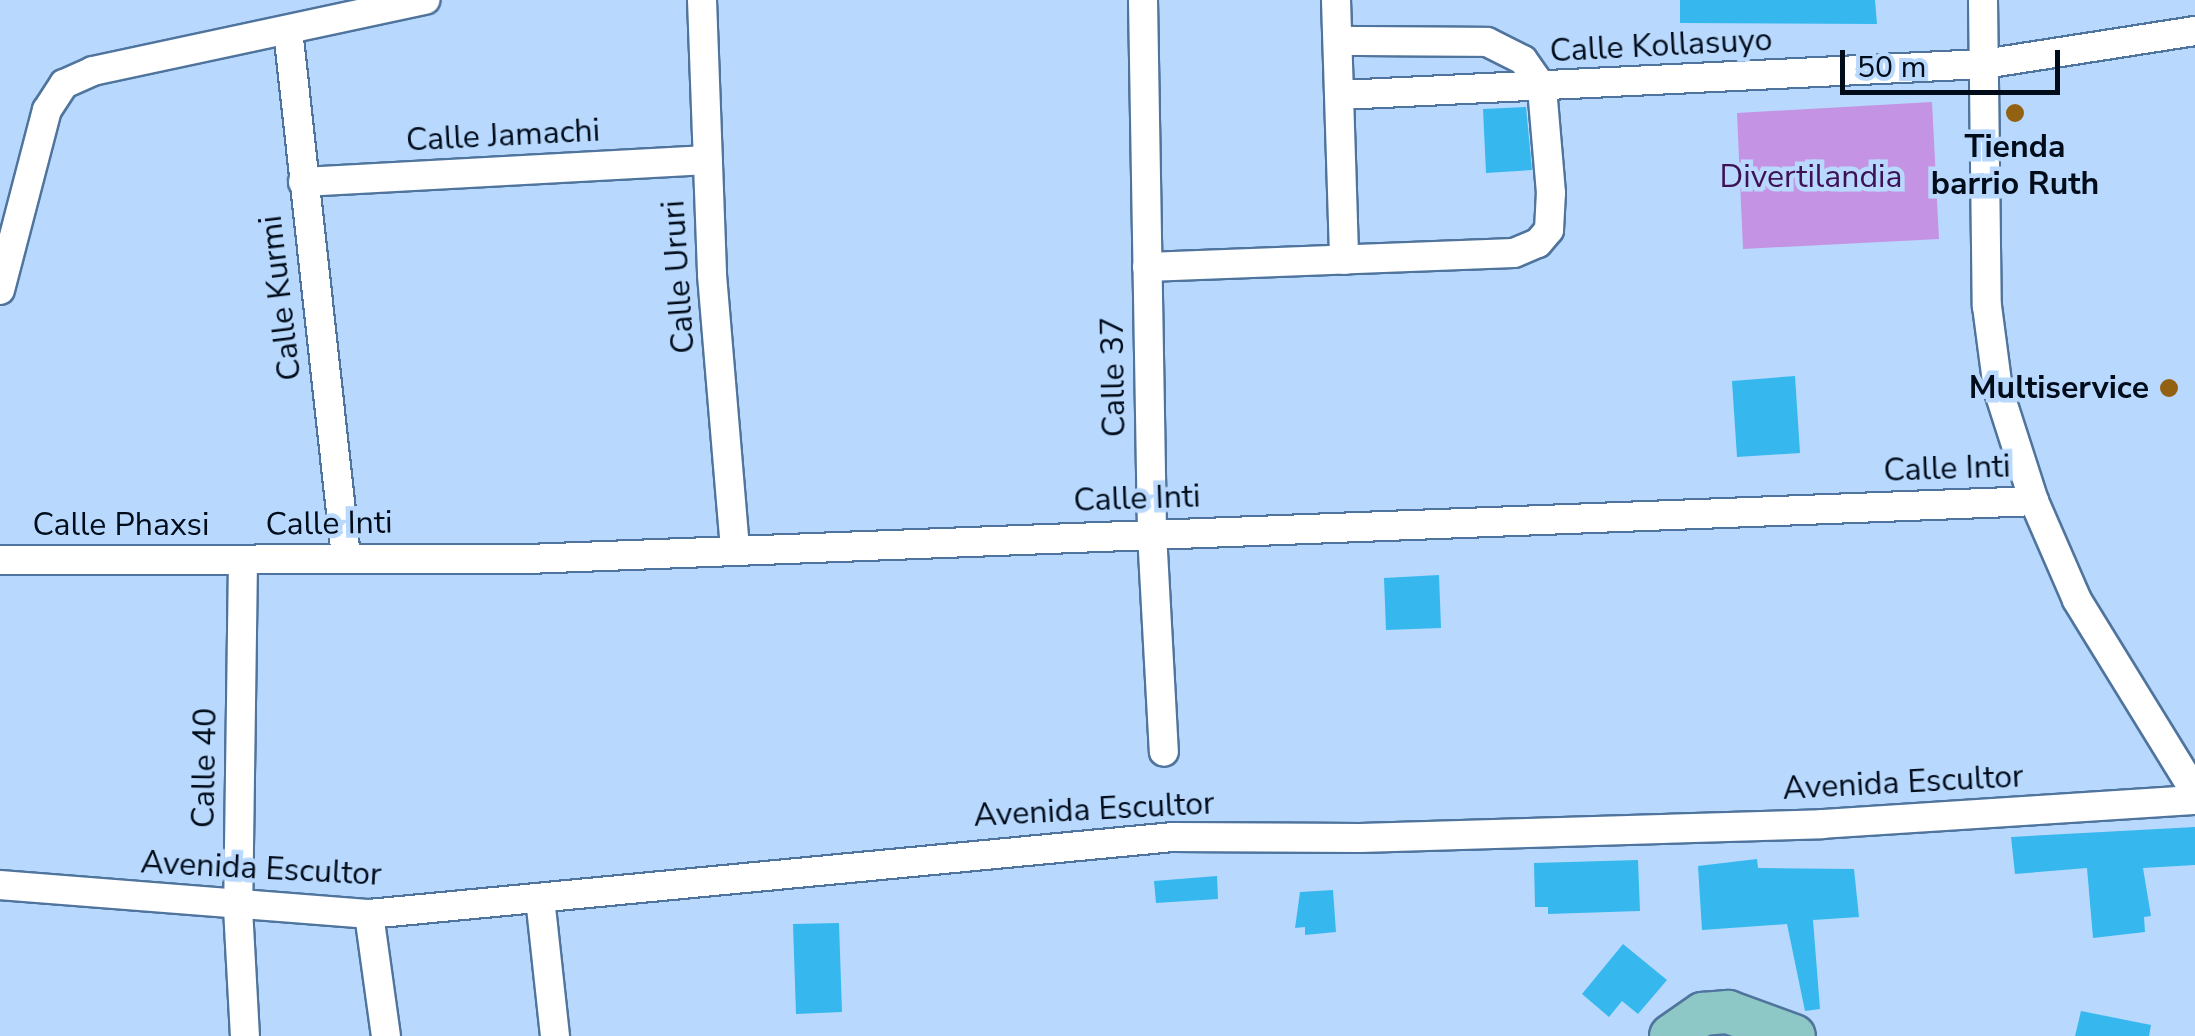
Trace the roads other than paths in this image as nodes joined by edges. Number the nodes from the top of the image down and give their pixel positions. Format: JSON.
{"nodes":[{"id":1,"x":425,"y":0,"type":"edge"},
{"id":2,"x":702,"y":0,"type":"edge"},
{"id":3,"x":1143,"y":0,"type":"edge"},
{"id":4,"x":1336,"y":0,"type":"edge"},
{"id":5,"x":1983,"y":0,"type":"edge"},
{"id":6,"x":288,"y":30,"type":"junction"},
{"id":7,"x":2195,"y":31,"type":"edge"},
{"id":8,"x":1338,"y":42,"type":"junction"},
{"id":9,"x":1984,"y":64,"type":"junction"},
{"id":10,"x":1542,"y":87,"type":"junction"},
{"id":11,"x":1341,"y":95,"type":"junction"},
{"id":12,"x":707,"y":160,"type":"junction"},
{"id":13,"x":303,"y":182,"type":"junction"},
{"id":14,"x":1344,"y":260,"type":"junction"},
{"id":15,"x":1147,"y":267,"type":"junction"},
{"id":16,"x":0,"y":290,"type":"edge"},
{"id":17,"x":2034,"y":501,"type":"junction"},
{"id":18,"x":1152,"y":533,"type":"junction"},
{"id":19,"x":735,"y":550,"type":"junction"},
{"id":20,"x":346,"y":557,"type":"junction"},
{"id":21,"x":0,"y":560,"type":"edge"},
{"id":22,"x":243,"y":560,"type":"junction"},
{"id":23,"x":1164,"y":752,"type":"dead end"},
{"id":24,"x":2195,"y":792,"type":"edge"},
{"id":25,"x":2195,"y":800,"type":"edge"},
{"id":26,"x":0,"y":886,"type":"edge"},
{"id":27,"x":540,"y":898,"type":"junction"},
{"id":28,"x":238,"y":908,"type":"junction"},
{"id":29,"x":369,"y":914,"type":"junction"},
{"id":30,"x":245,"y":1036,"type":"edge"},
{"id":31,"x":386,"y":1036,"type":"edge"},
{"id":32,"x":555,"y":1036,"type":"edge"},
{"id":33,"x":1671,"y":1036,"type":"edge"},
{"id":34,"x":1794,"y":1036,"type":"edge"}],
"edges":[{"from":1,"to":6,"type":"street"},
{"from":2,"to":12,"type":"street","name":"Calle Ururi"},
{"from":3,"to":15,"type":"street","name":"Calle 37"},
{"from":4,"to":8,"type":"street"},
{"from":5,"to":9,"type":"street"},
{"from":6,"to":13,"type":"street","name":"Calle Kurmi"},
{"from":6,"to":16,"type":"street"},
{"from":7,"to":9,"type":"street","name":"Calle Kollasuyo"},
{"from":8,"to":10,"type":"street"},
{"from":8,"to":11,"type":"street"},
{"from":9,"to":10,"type":"street","name":"Calle Kollasuyo"},
{"from":9,"to":17,"type":"street"},
{"from":10,"to":11,"type":"street","name":"Calle Kollasuyo"},
{"from":10,"to":14,"type":"street"},
{"from":11,"to":14,"type":"street"},
{"from":12,"to":13,"type":"street","name":"Calle Jamachi"},
{"from":12,"to":19,"type":"street","name":"Calle Ururi"},
{"from":13,"to":20,"type":"street","name":"Calle Kurmi"},
{"from":14,"to":15,"type":"street"},
{"from":15,"to":18,"type":"street","name":"Calle 37"},
{"from":17,"to":18,"type":"street","name":"Calle Inti"},
{"from":17,"to":24,"type":"street"},
{"from":18,"to":19,"type":"street","name":"Calle Inti"},
{"from":18,"to":23,"type":"street","name":"Calle 37"},
{"from":19,"to":20,"type":"street","name":"Calle Inti"},
{"from":20,"to":22,"type":"street","name":"Calle Inti"},
{"from":21,"to":22,"type":"street","name":"Calle Phaxsi"},
{"from":22,"to":28,"type":"street","name":"Calle 40"},
{"from":25,"to":27,"type":"street","name":"Avenida Escultor"},
{"from":26,"to":28,"type":"street","name":"Avenida Escultor"},
{"from":27,"to":29,"type":"street","name":"Avenida Escultor"},
{"from":27,"to":32,"type":"street"},
{"from":28,"to":29,"type":"street","name":"Avenida Escultor"},
{"from":28,"to":30,"type":"street","name":"Calle 40"},
{"from":29,"to":31,"type":"street"},
{"from":33,"to":34,"type":"main road"}]}
